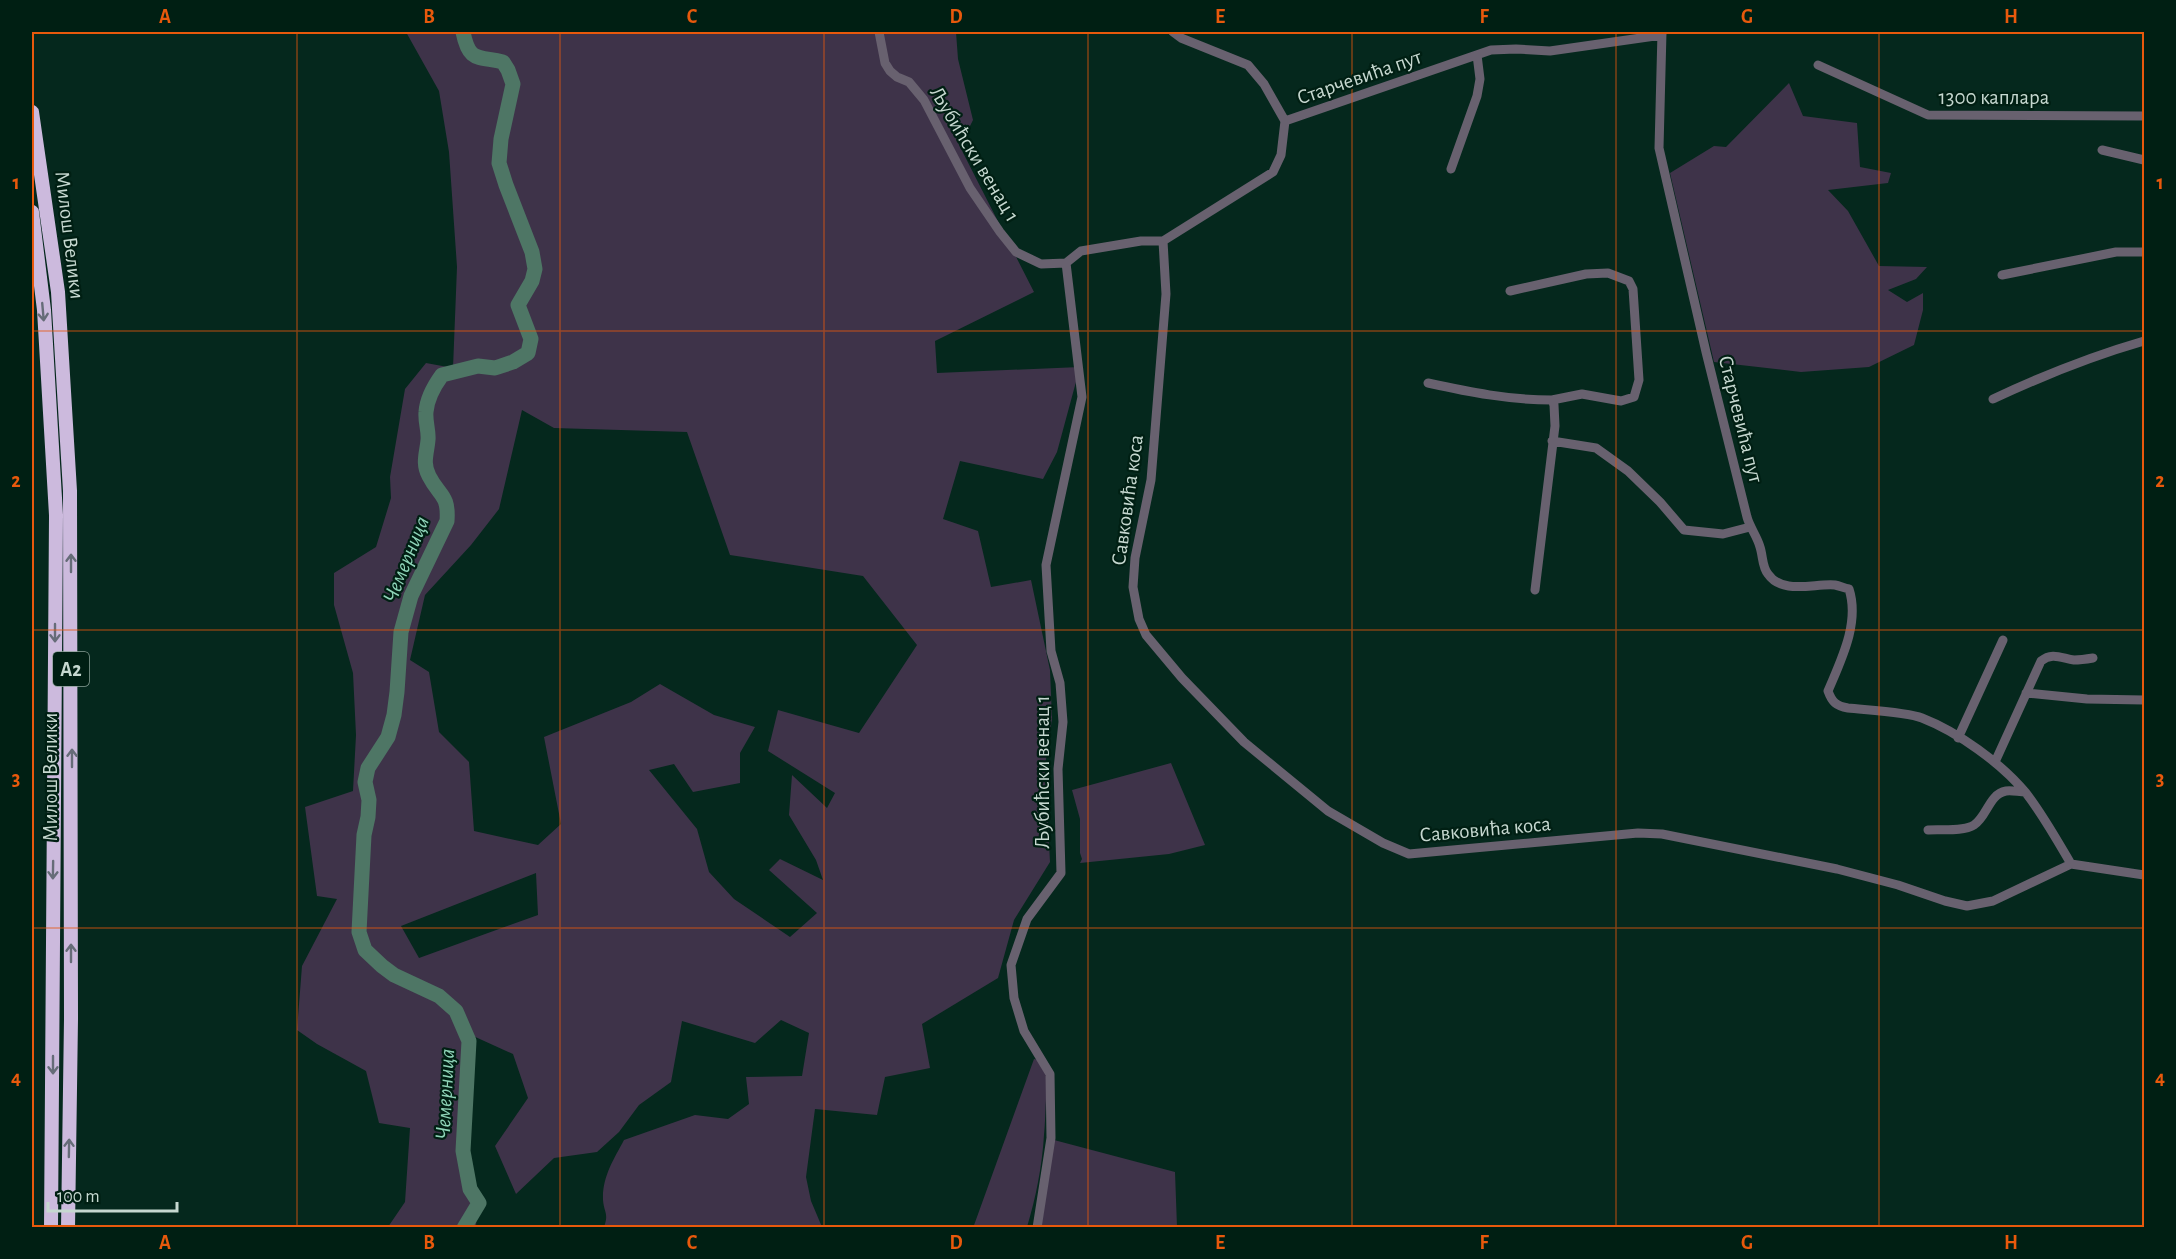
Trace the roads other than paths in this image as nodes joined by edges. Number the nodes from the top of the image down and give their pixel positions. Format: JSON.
{"nodes":[{"id":1,"x":879,"y":32,"type":"edge"},
{"id":2,"x":1173,"y":32,"type":"edge"},
{"id":3,"x":1662,"y":33,"type":"edge"},
{"id":4,"x":1477,"y":55,"type":"junction"},
{"id":5,"x":1818,"y":64,"type":"dead end"},
{"id":6,"x":32,"y":112,"type":"edge"},
{"id":7,"x":2145,"y":116,"type":"edge"},
{"id":8,"x":1285,"y":121,"type":"junction"},
{"id":9,"x":2102,"y":150,"type":"dead end"},
{"id":10,"x":2145,"y":160,"type":"edge"},
{"id":11,"x":1451,"y":169,"type":"dead end"},
{"id":12,"x":32,"y":212,"type":"edge"},
{"id":13,"x":1163,"y":241,"type":"junction"},
{"id":14,"x":2145,"y":252,"type":"edge"},
{"id":15,"x":1066,"y":263,"type":"junction"},
{"id":16,"x":2002,"y":275,"type":"dead end"},
{"id":17,"x":1509,"y":291,"type":"dead end"},
{"id":18,"x":2145,"y":341,"type":"edge"},
{"id":19,"x":1428,"y":383,"type":"dead end"},
{"id":20,"x":1993,"y":399,"type":"dead end"},
{"id":21,"x":1552,"y":400,"type":"junction"},
{"id":22,"x":1552,"y":441,"type":"junction"},
{"id":23,"x":1750,"y":528,"type":"junction"},
{"id":24,"x":1535,"y":590,"type":"dead end"},
{"id":25,"x":2002,"y":640,"type":"dead end"},
{"id":26,"x":2093,"y":658,"type":"dead end"},
{"id":27,"x":2026,"y":693,"type":"junction"},
{"id":28,"x":2145,"y":700,"type":"edge"},
{"id":29,"x":1958,"y":738,"type":"junction"},
{"id":30,"x":1995,"y":762,"type":"junction"},
{"id":31,"x":2025,"y":792,"type":"junction"},
{"id":32,"x":1928,"y":830,"type":"dead end"},
{"id":33,"x":2071,"y":864,"type":"junction"},
{"id":34,"x":2145,"y":875,"type":"edge"},
{"id":35,"x":51,"y":1227,"type":"edge"},
{"id":36,"x":68,"y":1227,"type":"edge"},
{"id":37,"x":1037,"y":1227,"type":"edge"}],
"edges":[{"from":1,"to":15,"type":"street","name":"Љубићски венац 1"},
{"from":2,"to":8,"type":"street","name":"Старчевића пут"},
{"from":3,"to":4,"type":"street","name":"Старчевића пут"},
{"from":3,"to":23,"type":"street","name":"Старчевића пут"},
{"from":4,"to":8,"type":"street","name":"Старчевића пут"},
{"from":4,"to":11,"type":"street"},
{"from":5,"to":7,"type":"street","name":"1300 каплара"},
{"from":36,"to":6,"type":"highway","name":"Милош Велики","number":"A2","one_way":true},
{"from":8,"to":13,"type":"street"},
{"from":9,"to":10,"type":"street"},
{"from":12,"to":35,"type":"highway","name":"Милош Велики","number":"A2","one_way":true},
{"from":13,"to":15,"type":"street"},
{"from":13,"to":33,"type":"street","name":"Савковића коса"},
{"from":14,"to":16,"type":"street"},
{"from":15,"to":37,"type":"street","name":"Љубићски венац 1"},
{"from":17,"to":21,"type":"street"},
{"from":18,"to":20,"type":"street"},
{"from":19,"to":21,"type":"street"},
{"from":21,"to":22,"type":"street"},
{"from":22,"to":23,"type":"street"},
{"from":22,"to":24,"type":"street"},
{"from":23,"to":29,"type":"street","name":"Старчевића пут"},
{"from":25,"to":29,"type":"street"},
{"from":26,"to":27,"type":"street"},
{"from":27,"to":28,"type":"street"},
{"from":27,"to":30,"type":"street"},
{"from":29,"to":30,"type":"street","name":"Старчевића пут"},
{"from":30,"to":31,"type":"street","name":"Старчевића пут"},
{"from":31,"to":32,"type":"street"},
{"from":31,"to":33,"type":"street","name":"Старчевића пут"},
{"from":33,"to":34,"type":"street"}]}
